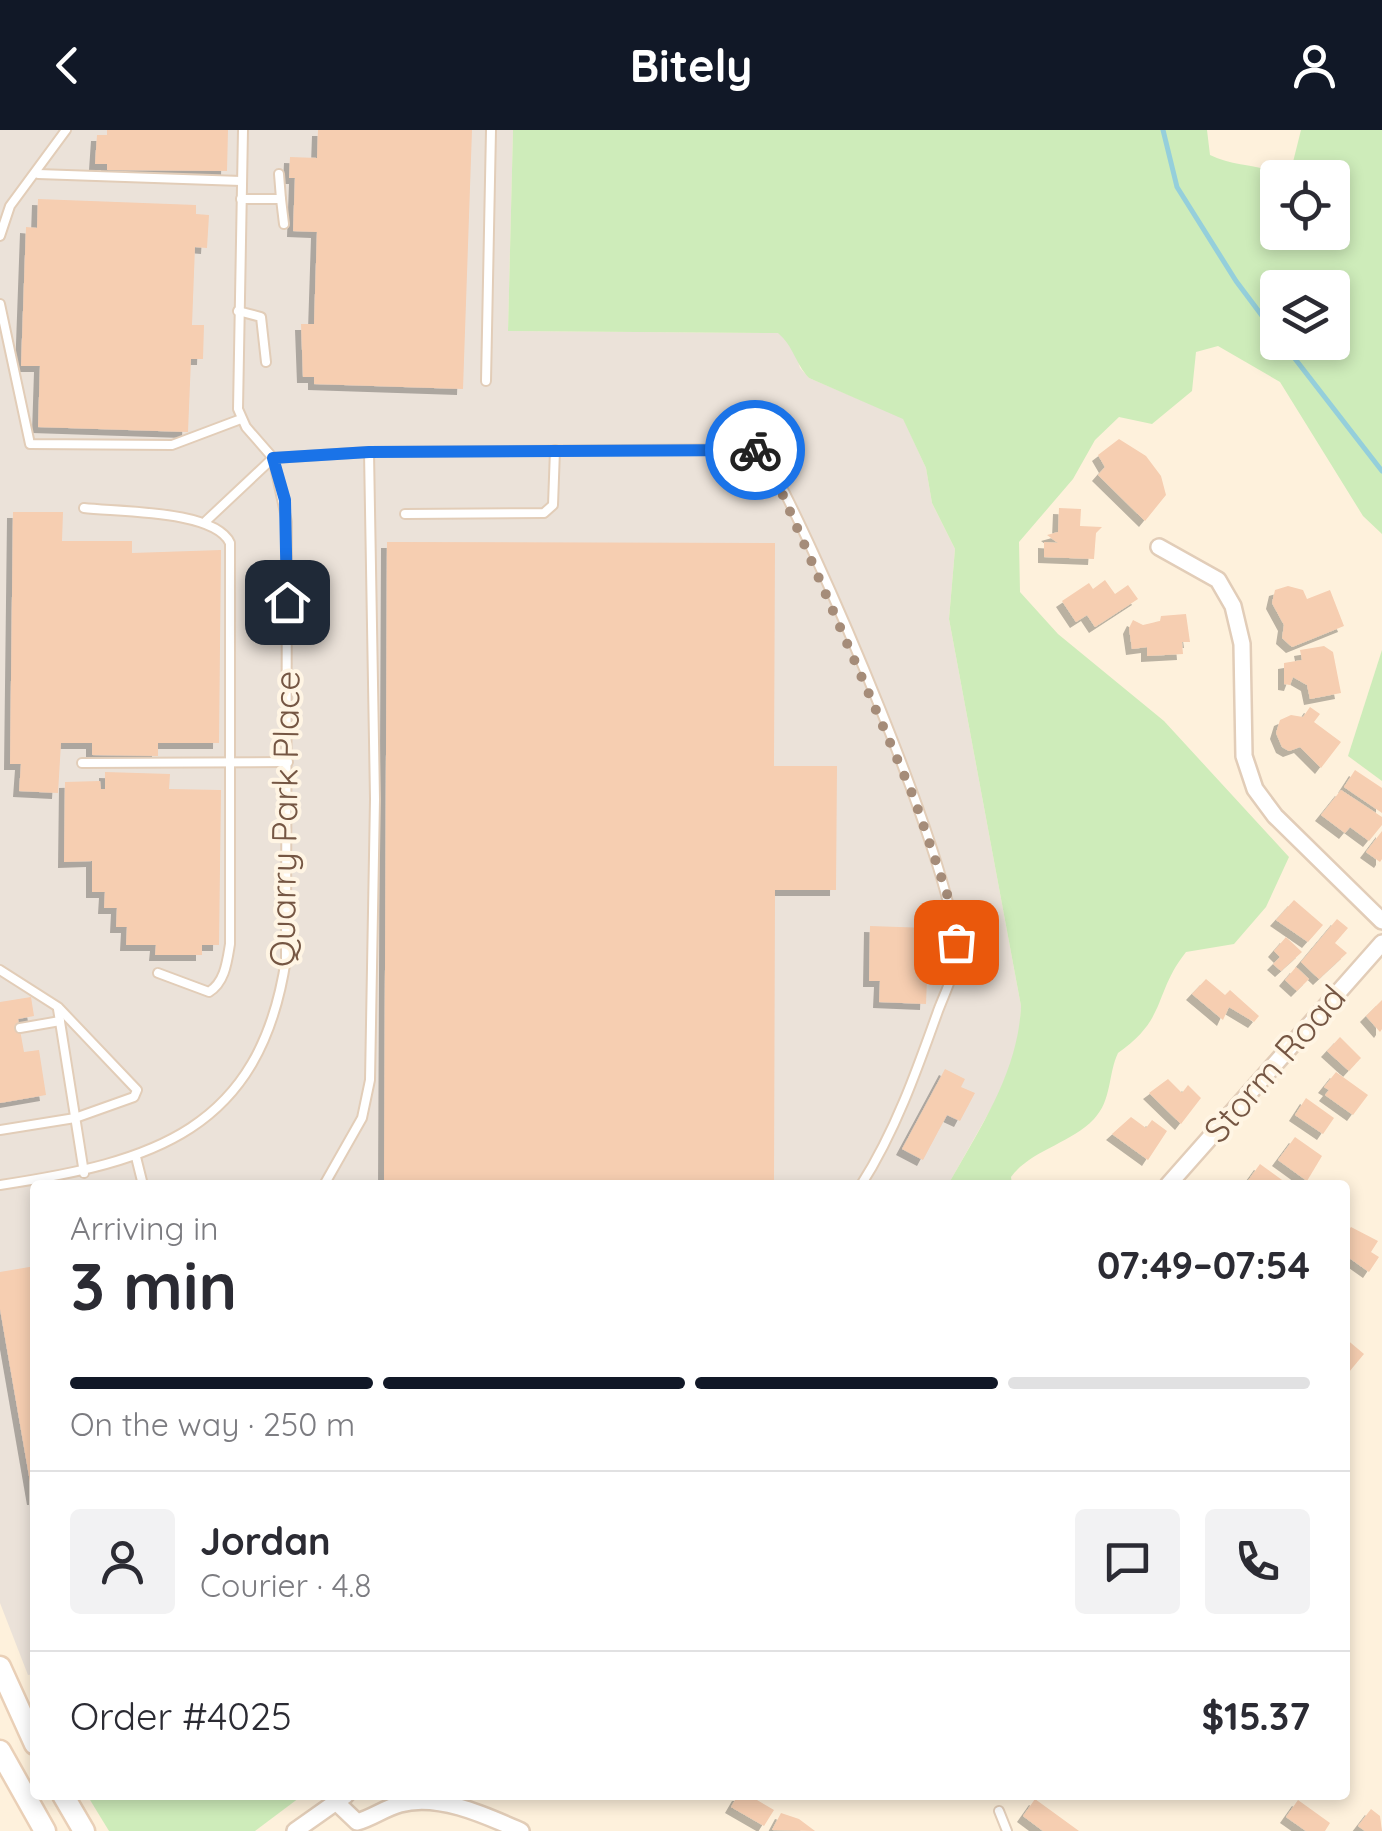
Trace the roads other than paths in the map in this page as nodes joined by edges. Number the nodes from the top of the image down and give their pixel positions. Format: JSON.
{"nodes":[{"id":1,"x":66,"y":130,"type":"edge"},
{"id":2,"x":243,"y":130,"type":"edge"},
{"id":3,"x":491,"y":130,"type":"edge"},
{"id":4,"x":38,"y":174,"type":"junction"},
{"id":5,"x":279,"y":174,"type":"dead end"},
{"id":6,"x":241,"y":181,"type":"junction"},
{"id":7,"x":281,"y":199,"type":"junction"},
{"id":8,"x":241,"y":200,"type":"junction"},
{"id":9,"x":284,"y":224,"type":"dead end"},
{"id":10,"x":0,"y":236,"type":"edge"},
{"id":11,"x":0,"y":304,"type":"edge"},
{"id":12,"x":238,"y":311,"type":"junction"},
{"id":13,"x":266,"y":362,"type":"dead end"},
{"id":14,"x":486,"y":381,"type":"dead end"},
{"id":15,"x":241,"y":419,"type":"junction"},
{"id":16,"x":555,"y":450,"type":"junction"},
{"id":17,"x":369,"y":452,"type":"junction"},
{"id":18,"x":273,"y":458,"type":"junction"},
{"id":19,"x":84,"y":508,"type":"dead end"},
{"id":20,"x":405,"y":514,"type":"dead end"},
{"id":21,"x":206,"y":521,"type":"junction"},
{"id":22,"x":1160,"y":547,"type":"dead end"},
{"id":23,"x":231,"y":762,"type":"junction"},
{"id":24,"x":288,"y":762,"type":"junction"},
{"id":25,"x":82,"y":763,"type":"dead end"},
{"id":26,"x":1382,"y":921,"type":"edge"},
{"id":27,"x":1382,"y":943,"type":"edge"},
{"id":28,"x":0,"y":970,"type":"edge"},
{"id":29,"x":158,"y":973,"type":"dead end"},
{"id":30,"x":58,"y":1006,"type":"junction"},
{"id":31,"x":60,"y":1021,"type":"junction"},
{"id":32,"x":20,"y":1028,"type":"dead end"},
{"id":33,"x":75,"y":1118,"type":"junction"},
{"id":34,"x":0,"y":1130,"type":"edge"},
{"id":35,"x":136,"y":1158,"type":"junction"},
{"id":36,"x":84,"y":1172,"type":"junction"},
{"id":37,"x":30,"y":1180,"type":"edge"},
{"id":38,"x":32,"y":1180,"type":"edge"},
{"id":39,"x":143,"y":1180,"type":"edge"},
{"id":40,"x":327,"y":1180,"type":"edge"},
{"id":41,"x":864,"y":1180,"type":"edge"},
{"id":42,"x":1172,"y":1180,"type":"edge"},
{"id":43,"x":0,"y":1185,"type":"edge"},
{"id":44,"x":0,"y":1667,"type":"edge"},
{"id":45,"x":30,"y":1733,"type":"edge"},
{"id":46,"x":0,"y":1751,"type":"edge"},
{"id":47,"x":66,"y":1800,"type":"edge"},
{"id":48,"x":340,"y":1800,"type":"edge"},
{"id":49,"x":342,"y":1800,"type":"edge"},
{"id":50,"x":999,"y":1811,"type":"dead end"},
{"id":51,"x":44,"y":1831,"type":"edge"},
{"id":52,"x":84,"y":1831,"type":"edge"},
{"id":53,"x":295,"y":1831,"type":"edge"},
{"id":54,"x":521,"y":1831,"type":"edge"},
{"id":55,"x":1008,"y":1831,"type":"edge"}],
"edges":[{"from":1,"to":4,"type":"lane"},
{"from":2,"to":6,"type":"lane"},
{"from":3,"to":14,"type":"lane"},
{"from":4,"to":6,"type":"lane"},
{"from":4,"to":10,"type":"lane"},
{"from":5,"to":7,"type":"lane"},
{"from":6,"to":8,"type":"lane"},
{"from":7,"to":8,"type":"lane"},
{"from":7,"to":9,"type":"lane"},
{"from":8,"to":12,"type":"lane"},
{"from":11,"to":15,"type":"lane"},
{"from":12,"to":13,"type":"lane"},
{"from":12,"to":15,"type":"lane"},
{"from":15,"to":18,"type":"lane"},
{"from":16,"to":17,"type":"lane"},
{"from":16,"to":20,"type":"lane"},
{"from":16,"to":41,"type":"lane"},
{"from":17,"to":18,"type":"lane"},
{"from":17,"to":40,"type":"lane"},
{"from":18,"to":21,"type":"lane"},
{"from":18,"to":24,"type":"lane","name":"Quarry Park Place"},
{"from":19,"to":21,"type":"lane"},
{"from":21,"to":23,"type":"lane"},
{"from":22,"to":26,"type":"street"},
{"from":23,"to":24,"type":"lane"},
{"from":23,"to":25,"type":"lane"},
{"from":23,"to":29,"type":"lane"},
{"from":24,"to":35,"type":"lane","name":"Quarry Park Place"},
{"from":27,"to":42,"type":"street","name":"Storm Road"},
{"from":28,"to":30,"type":"lane"},
{"from":30,"to":31,"type":"lane"},
{"from":30,"to":33,"type":"lane"},
{"from":31,"to":32,"type":"lane"},
{"from":31,"to":33,"type":"lane"},
{"from":33,"to":34,"type":"lane"},
{"from":33,"to":36,"type":"lane"},
{"from":35,"to":36,"type":"lane","name":"Quarry Park Place"},
{"from":35,"to":39,"type":"lane"},
{"from":36,"to":38,"type":"lane","name":"Quarry Park Place"},
{"from":37,"to":43,"type":"lane","name":"Quarry Park Place"},
{"from":44,"to":45,"type":"main road"},
{"from":46,"to":51,"type":"main road"},
{"from":47,"to":52,"type":"main road"},
{"from":48,"to":53,"type":"street"},
{"from":49,"to":54,"type":"street"},
{"from":50,"to":55,"type":"lane"}]}
